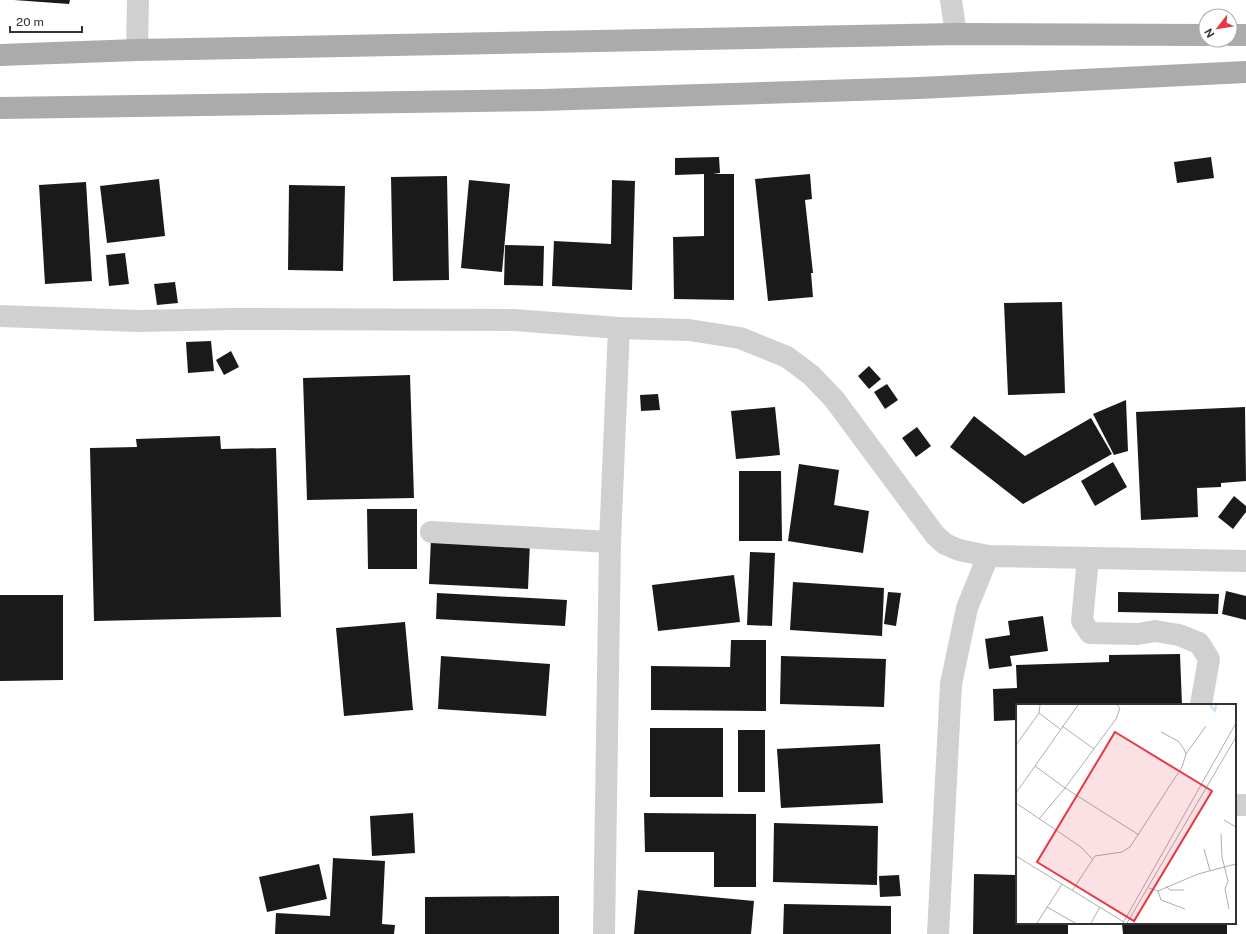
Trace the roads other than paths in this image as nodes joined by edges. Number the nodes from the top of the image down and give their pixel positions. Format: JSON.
{"nodes":[{"id":1,"x":138,"y":0,"type":"edge"},
{"id":2,"x":951,"y":0,"type":"edge"},
{"id":3,"x":956,"y":34,"type":"junction"},
{"id":4,"x":1198,"y":34,"type":"edge"},
{"id":5,"x":137,"y":50,"type":"junction"},
{"id":6,"x":0,"y":54,"type":"edge"},
{"id":7,"x":1246,"y":72,"type":"edge"},
{"id":8,"x":0,"y":108,"type":"edge"},
{"id":9,"x":0,"y":316,"type":"edge"},
{"id":10,"x":618,"y":328,"type":"junction"},
{"id":11,"x":431,"y":532,"type":"dead end"},
{"id":12,"x":610,"y":542,"type":"junction"},
{"id":13,"x":988,"y":556,"type":"junction"},
{"id":14,"x":1088,"y":558,"type":"junction"},
{"id":15,"x":1246,"y":561,"type":"edge"},
{"id":16,"x":1201,"y":704,"type":"edge"},
{"id":17,"x":604,"y":934,"type":"edge"},
{"id":18,"x":938,"y":934,"type":"edge"}],
"edges":[{"from":1,"to":5,"type":"street"},
{"from":2,"to":3,"type":"street"},
{"from":3,"to":4,"type":"main road"},
{"from":3,"to":5,"type":"main road"},
{"from":5,"to":6,"type":"main road"},
{"from":7,"to":8,"type":"main road"},
{"from":9,"to":10,"type":"street"},
{"from":10,"to":12,"type":"street"},
{"from":10,"to":13,"type":"street"},
{"from":11,"to":12,"type":"street"},
{"from":12,"to":17,"type":"street"},
{"from":13,"to":14,"type":"street"},
{"from":13,"to":18,"type":"street"},
{"from":14,"to":15,"type":"street"},
{"from":14,"to":16,"type":"street"}]}
